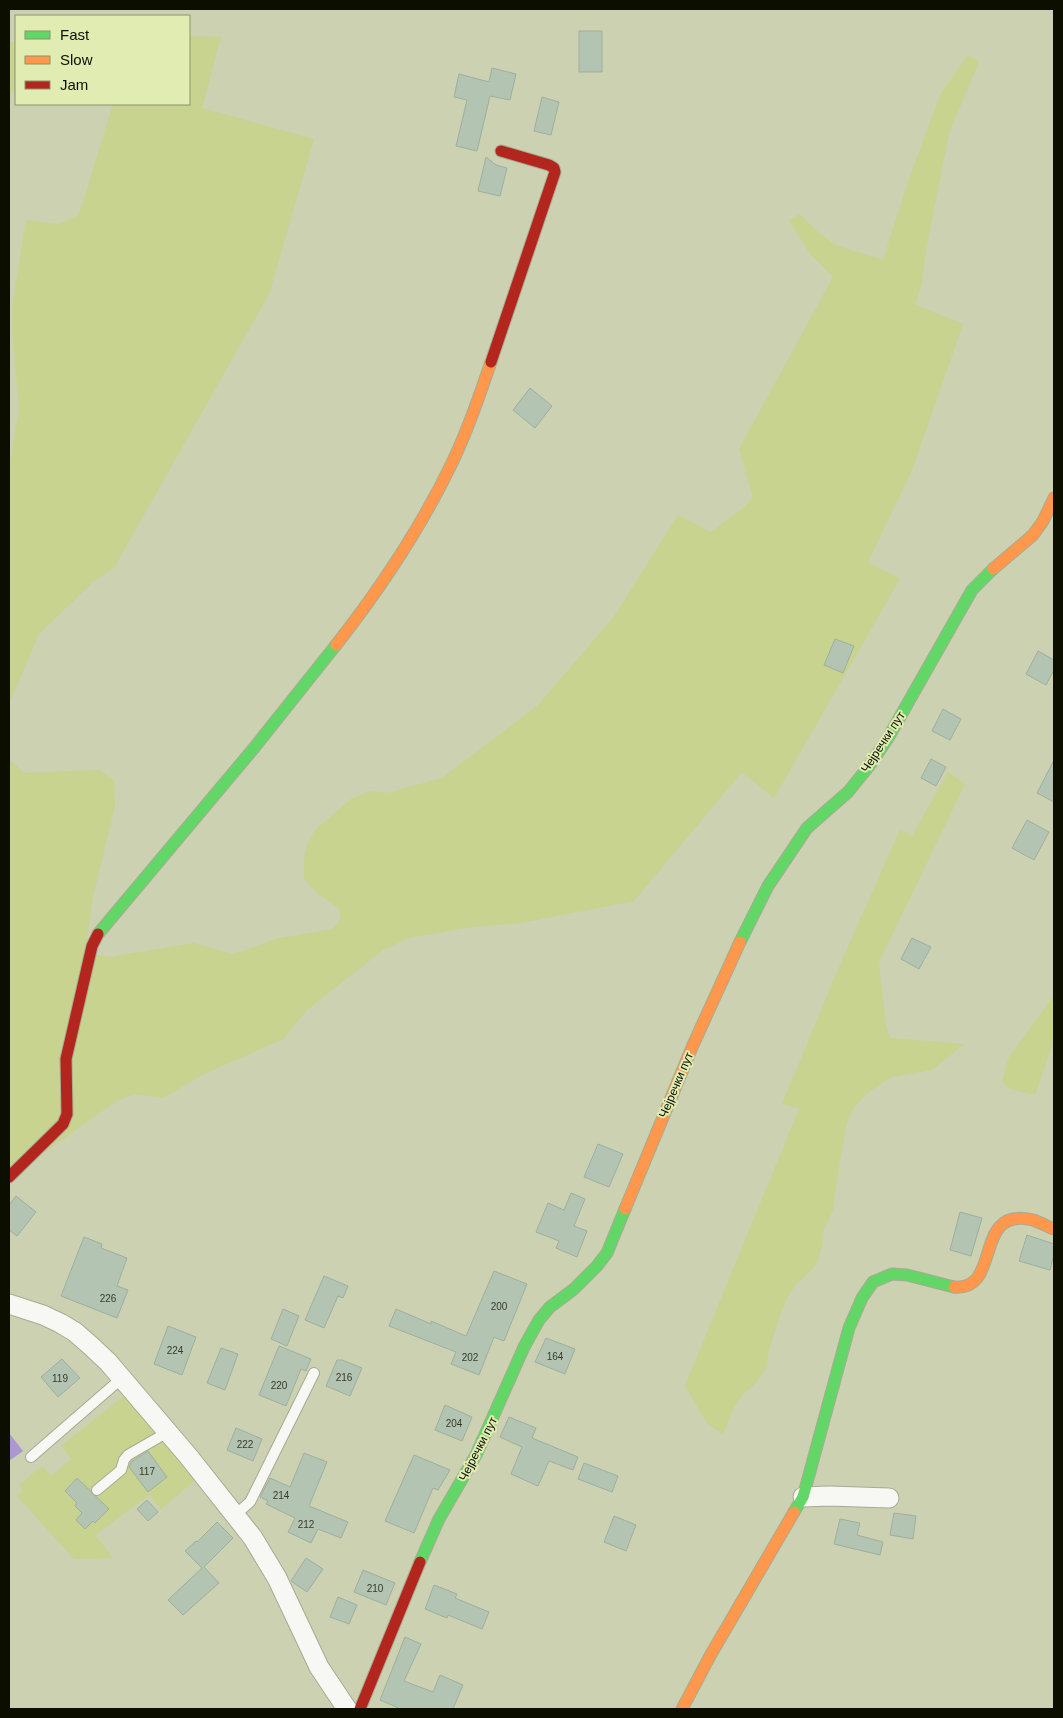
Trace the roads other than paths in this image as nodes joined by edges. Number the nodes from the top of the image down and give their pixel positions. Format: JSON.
{"nodes":[{"id":1,"x":501,"y":151,"type":"dead end"},
{"id":2,"x":1054,"y":498,"type":"edge"},
{"id":3,"x":9,"y":1177,"type":"edge"},
{"id":4,"x":1054,"y":1229,"type":"edge"},
{"id":5,"x":9,"y":1304,"type":"edge"},
{"id":6,"x":314,"y":1374,"type":"dead end"},
{"id":7,"x":122,"y":1378,"type":"junction"},
{"id":8,"x":168,"y":1432,"type":"junction"},
{"id":9,"x":31,"y":1457,"type":"dead end"},
{"id":10,"x":97,"y":1490,"type":"dead end"},
{"id":11,"x":803,"y":1497,"type":"junction"},
{"id":12,"x":889,"y":1498,"type":"dead end"},
{"id":13,"x":235,"y":1516,"type":"junction"},
{"id":14,"x":347,"y":1709,"type":"edge"},
{"id":15,"x":360,"y":1709,"type":"edge"},
{"id":16,"x":682,"y":1709,"type":"edge"}],
"edges":[{"from":1,"to":3,"type":"street"},
{"from":2,"to":15,"type":"street","name":"Чејречки пут"},
{"from":4,"to":11,"type":"street"},
{"from":5,"to":7,"type":"street"},
{"from":6,"to":13,"type":"lane"},
{"from":7,"to":8,"type":"street"},
{"from":7,"to":9,"type":"lane"},
{"from":8,"to":10,"type":"lane"},
{"from":8,"to":13,"type":"street"},
{"from":11,"to":12,"type":"street"},
{"from":11,"to":16,"type":"street"},
{"from":13,"to":14,"type":"street"}]}
